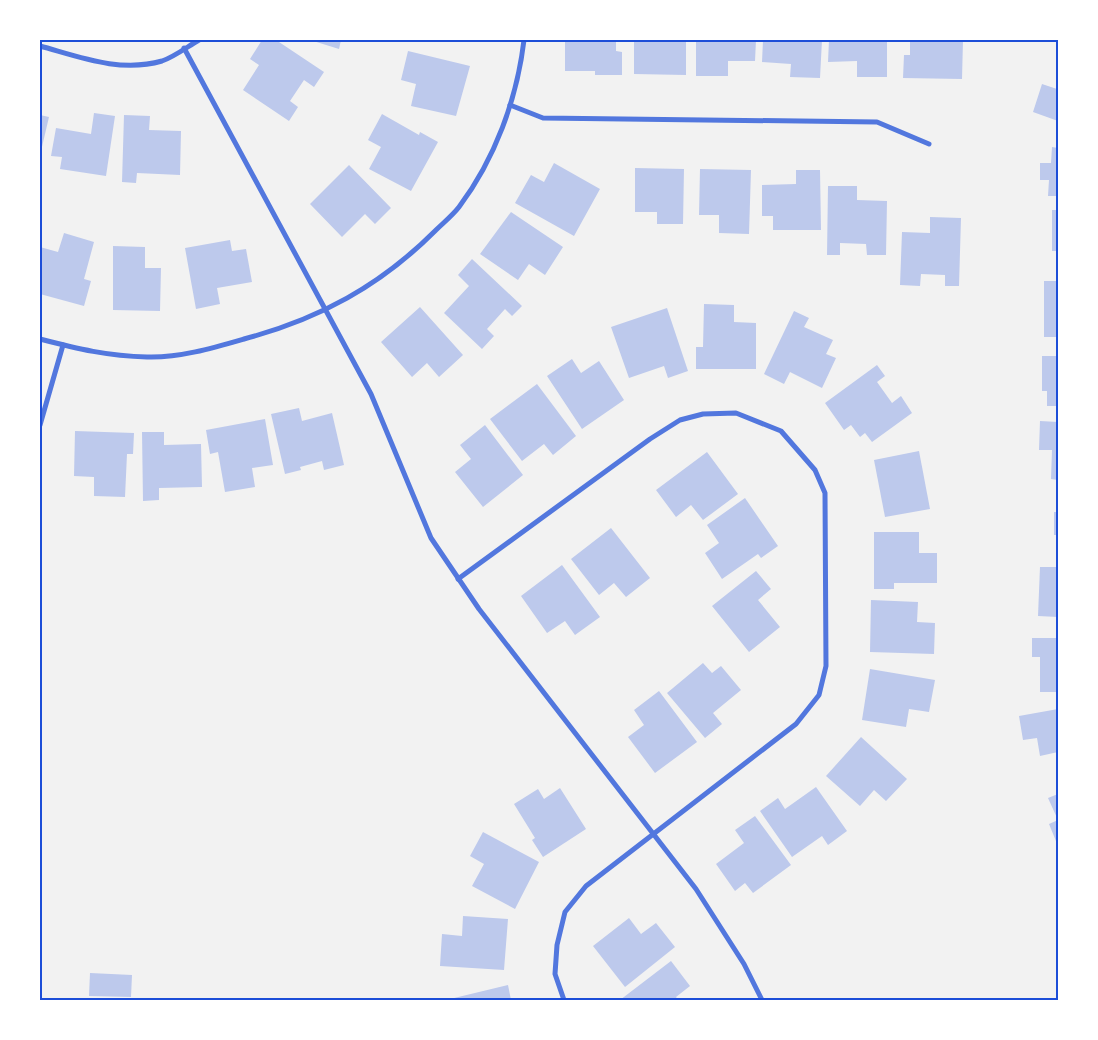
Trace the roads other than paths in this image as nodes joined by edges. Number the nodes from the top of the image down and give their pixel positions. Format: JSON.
{"nodes":[{"id":1,"x":199,"y":40,"type":"edge"},
{"id":2,"x":524,"y":40,"type":"edge"},
{"id":3,"x":40,"y":46,"type":"edge"},
{"id":4,"x":184,"y":48,"type":"junction"},
{"id":5,"x":510,"y":105,"type":"junction"},
{"id":6,"x":930,"y":144,"type":"dead end"},
{"id":7,"x":326,"y":308,"type":"junction"},
{"id":8,"x":40,"y":339,"type":"edge"},
{"id":9,"x":63,"y":345,"type":"junction"},
{"id":10,"x":40,"y":425,"type":"edge"},
{"id":11,"x":458,"y":579,"type":"junction"},
{"id":12,"x":652,"y":834,"type":"junction"},
{"id":13,"x":564,"y":1000,"type":"edge"},
{"id":14,"x":762,"y":1000,"type":"edge"}],
"edges":[{"from":1,"to":4,"type":"street"},
{"from":2,"to":5,"type":"street"},
{"from":3,"to":4,"type":"street"},
{"from":4,"to":7,"type":"street"},
{"from":5,"to":6,"type":"street"},
{"from":5,"to":7,"type":"street"},
{"from":7,"to":9,"type":"street"},
{"from":7,"to":11,"type":"street"},
{"from":8,"to":9,"type":"street"},
{"from":9,"to":10,"type":"street"},
{"from":11,"to":12,"type":"street"},
{"from":11,"to":12,"type":"street"},
{"from":12,"to":13,"type":"street"},
{"from":12,"to":14,"type":"street"}]}
